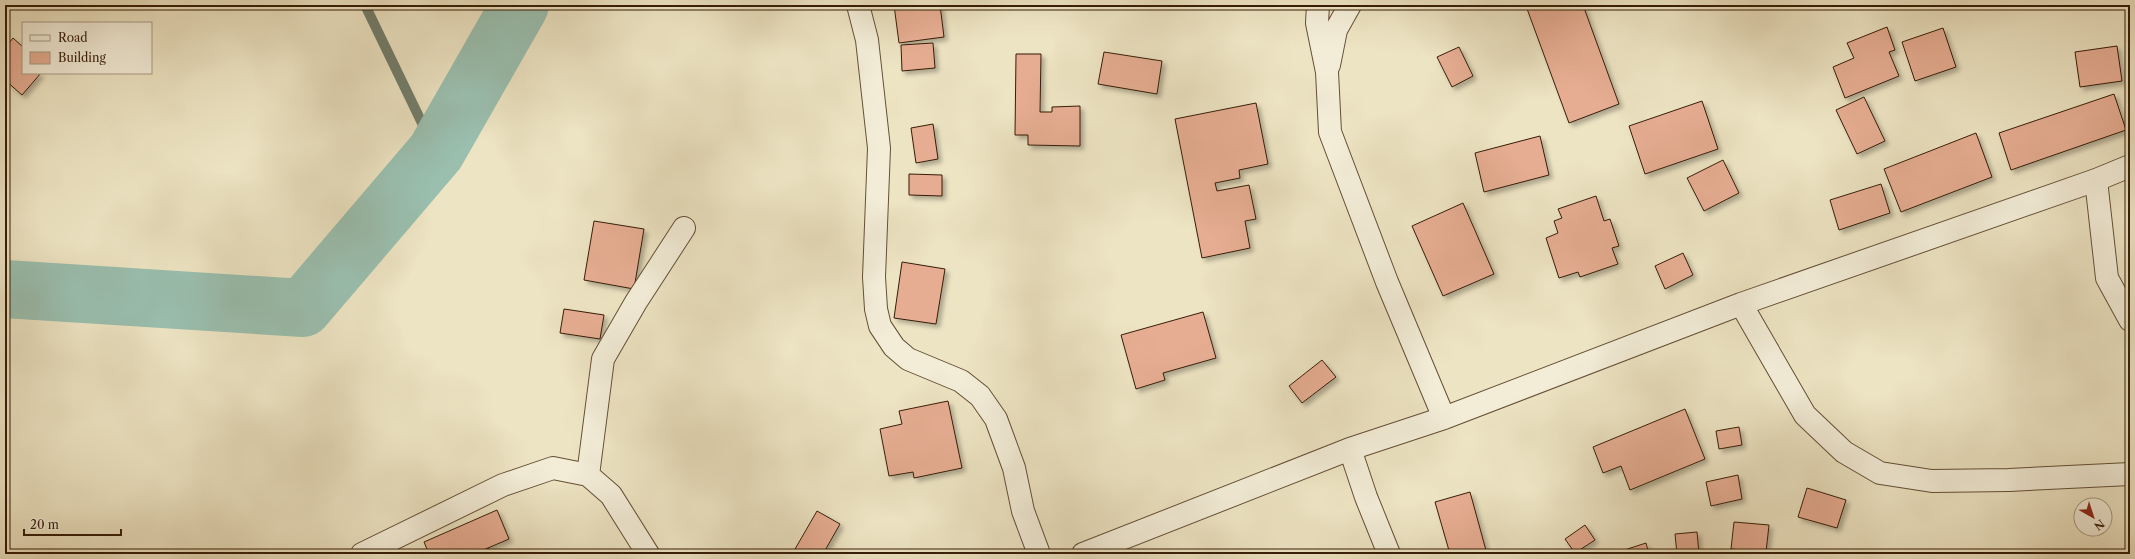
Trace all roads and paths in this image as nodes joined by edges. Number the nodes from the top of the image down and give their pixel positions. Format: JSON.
{"nodes":[{"id":1,"x":858,"y":5,"type":"edge"},
{"id":2,"x":1318,"y":5,"type":"edge"},
{"id":3,"x":1350,"y":5,"type":"edge"},
{"id":4,"x":1327,"y":72,"type":"junction"},
{"id":5,"x":2130,"y":166,"type":"edge"},
{"id":6,"x":2096,"y":180,"type":"junction"},
{"id":7,"x":684,"y":228,"type":"dead end"},
{"id":8,"x":1741,"y":304,"type":"junction"},
{"id":9,"x":2130,"y":320,"type":"edge"},
{"id":10,"x":1444,"y":418,"type":"junction"},
{"id":11,"x":1350,"y":449,"type":"junction"},
{"id":12,"x":2130,"y":474,"type":"edge"},
{"id":13,"x":588,"y":475,"type":"junction"},
{"id":14,"x":362,"y":554,"type":"edge"},
{"id":15,"x":648,"y":554,"type":"edge"},
{"id":16,"x":1039,"y":554,"type":"edge"},
{"id":17,"x":1083,"y":554,"type":"edge"},
{"id":18,"x":1389,"y":554,"type":"edge"}],
"edges":[{"from":1,"to":16,"type":"street"},
{"from":2,"to":4,"type":"street"},
{"from":3,"to":4,"type":"street"},
{"from":4,"to":10,"type":"street"},
{"from":5,"to":6,"type":"street"},
{"from":6,"to":8,"type":"street"},
{"from":6,"to":9,"type":"street"},
{"from":7,"to":13,"type":"street"},
{"from":8,"to":10,"type":"street"},
{"from":8,"to":12,"type":"street"},
{"from":10,"to":11,"type":"street"},
{"from":11,"to":17,"type":"street"},
{"from":11,"to":18,"type":"street"},
{"from":13,"to":14,"type":"street"},
{"from":13,"to":15,"type":"street"}]}
